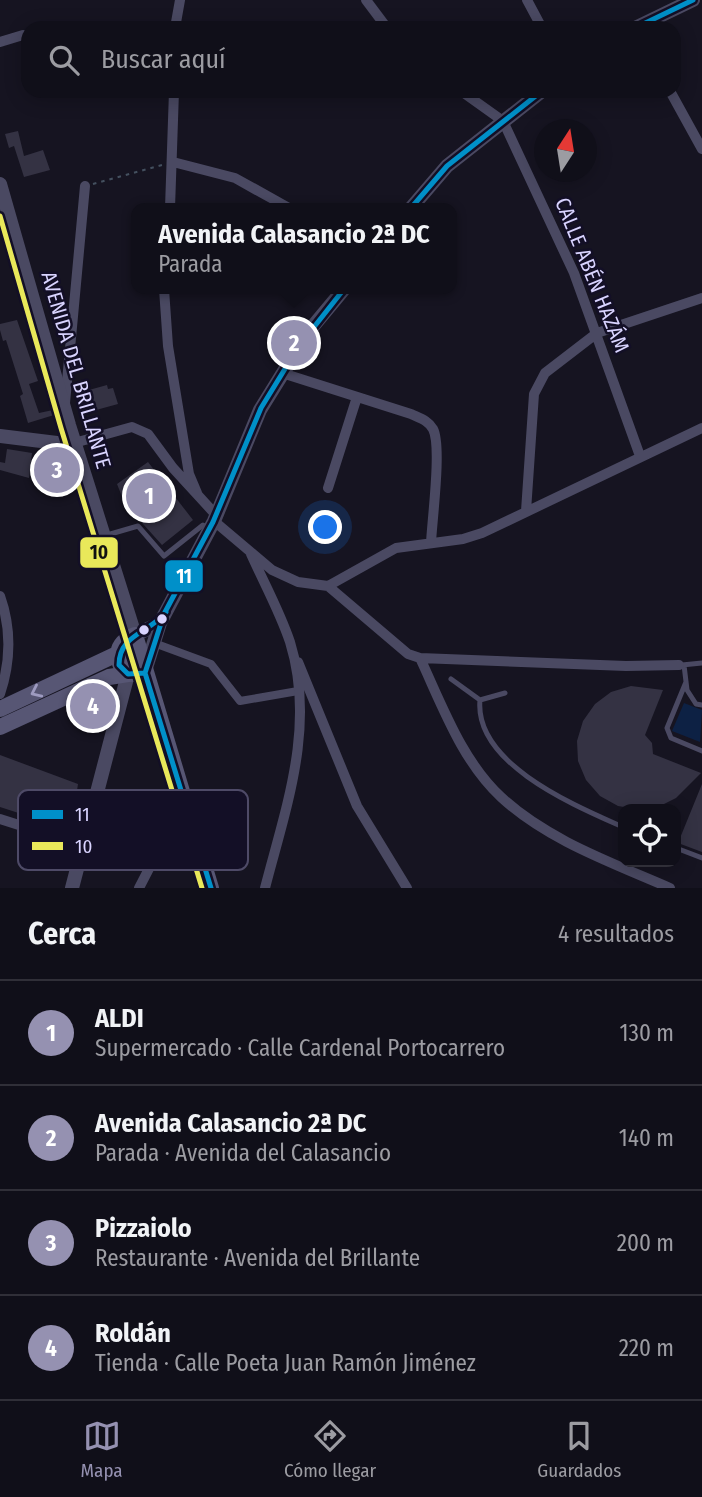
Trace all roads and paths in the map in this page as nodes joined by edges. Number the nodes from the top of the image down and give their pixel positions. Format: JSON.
{"nodes":[{"id":1,"x":180,"y":0,"type":"edge"},
{"id":2,"x":366,"y":0,"type":"edge"},
{"id":3,"x":527,"y":0,"type":"edge"},
{"id":4,"x":692,"y":0,"type":"edge"},
{"id":5,"x":176,"y":21,"type":"edge"},
{"id":6,"x":382,"y":21,"type":"edge"},
{"id":7,"x":538,"y":21,"type":"edge"},
{"id":8,"x":649,"y":21,"type":"edge"},
{"id":9,"x":21,"y":36,"type":"edge"},
{"id":10,"x":0,"y":42,"type":"edge"},
{"id":11,"x":174,"y":98,"type":"edge"},
{"id":12,"x":471,"y":98,"type":"edge"},
{"id":13,"x":533,"y":98,"type":"edge"},
{"id":14,"x":674,"y":98,"type":"edge"},
{"id":15,"x":503,"y":121,"type":"junction"},
{"id":16,"x":702,"y":148,"type":"edge"},
{"id":17,"x":173,"y":162,"type":"junction"},
{"id":18,"x":0,"y":184,"type":"edge"},
{"id":19,"x":85,"y":186,"type":"joint"},
{"id":20,"x":170,"y":203,"type":"edge"},
{"id":21,"x":280,"y":203,"type":"edge"},
{"id":22,"x":415,"y":203,"type":"edge"},
{"id":23,"x":164,"y":294,"type":"edge"},
{"id":24,"x":340,"y":294,"type":"edge"},
{"id":25,"x":702,"y":298,"type":"edge"},
{"id":26,"x":597,"y":333,"type":"junction"},
{"id":27,"x":282,"y":373,"type":"junction"},
{"id":28,"x":357,"y":397,"type":"junction"},
{"id":29,"x":65,"y":410,"type":"junction"},
{"id":30,"x":702,"y":428,"type":"edge"},
{"id":31,"x":0,"y":436,"type":"edge"},
{"id":32,"x":74,"y":443,"type":"junction"},
{"id":33,"x":640,"y":456,"type":"junction"},
{"id":34,"x":328,"y":488,"type":"dead end"},
{"id":35,"x":197,"y":493,"type":"junction"},
{"id":36,"x":526,"y":511,"type":"junction"},
{"id":37,"x":213,"y":522,"type":"junction"},
{"id":38,"x":104,"y":536,"type":"junction"},
{"id":39,"x":431,"y":543,"type":"junction"},
{"id":40,"x":250,"y":552,"type":"junction"},
{"id":41,"x":328,"y":586,"type":"junction"},
{"id":42,"x":0,"y":596,"type":"edge"},
{"id":43,"x":160,"y":622,"type":"junction"},
{"id":44,"x":135,"y":635,"type":"junction"},
{"id":45,"x":154,"y":643,"type":"junction"},
{"id":46,"x":290,"y":643,"type":"junction"},
{"id":47,"x":117,"y":654,"type":"junction"},
{"id":48,"x":420,"y":658,"type":"junction"},
{"id":49,"x":702,"y":663,"type":"edge"},
{"id":50,"x":682,"y":665,"type":"junction"},
{"id":51,"x":145,"y":673,"type":"junction"},
{"id":52,"x":128,"y":674,"type":"junction"},
{"id":53,"x":451,"y":679,"type":"dead end"},
{"id":54,"x":686,"y":682,"type":"junction"},
{"id":55,"x":298,"y":691,"type":"junction"},
{"id":56,"x":505,"y":693,"type":"dead end"},
{"id":57,"x":0,"y":694,"type":"edge"},
{"id":58,"x":480,"y":700,"type":"junction"},
{"id":59,"x":702,"y":705,"type":"edge"},
{"id":60,"x":316,"y":706,"type":"junction"},
{"id":61,"x":0,"y":709,"type":"edge"},
{"id":62,"x":300,"y":710,"type":"junction"},
{"id":63,"x":0,"y":727,"type":"edge"},
{"id":64,"x":702,"y":751,"type":"edge"},
{"id":65,"x":99,"y":790,"type":"edge"},
{"id":66,"x":181,"y":790,"type":"edge"},
{"id":67,"x":0,"y":819,"type":"edge"},
{"id":68,"x":18,"y":825,"type":"edge"},
{"id":69,"x":618,"y":825,"type":"edge"},
{"id":70,"x":681,"y":850,"type":"edge"},
{"id":71,"x":702,"y":858,"type":"edge"},
{"id":72,"x":78,"y":870,"type":"edge"},
{"id":73,"x":148,"y":870,"type":"edge"},
{"id":74,"x":206,"y":870,"type":"edge"},
{"id":75,"x":72,"y":888,"type":"edge"},
{"id":76,"x":139,"y":888,"type":"edge"},
{"id":77,"x":211,"y":888,"type":"edge"},
{"id":78,"x":265,"y":888,"type":"edge"},
{"id":79,"x":407,"y":888,"type":"edge"},
{"id":80,"x":670,"y":888,"type":"edge"}],
"edges":[{"from":1,"to":5,"type":"street"},
{"from":2,"to":6,"type":"street"},
{"from":3,"to":7,"type":"street"},
{"from":4,"to":8,"type":"street"},
{"from":9,"to":10,"type":"street"},
{"from":11,"to":17,"type":"street"},
{"from":12,"to":15,"type":"street","name":"CALLE ABÉN HAZÁM"},
{"from":13,"to":15,"type":"street"},
{"from":14,"to":16,"type":"street"},
{"from":15,"to":22,"type":"street"},
{"from":15,"to":26,"type":"street","name":"CALLE ABÉN HAZÁM"},
{"from":17,"to":19,"type":"path"},
{"from":17,"to":20,"type":"street"},
{"from":17,"to":21,"type":"street"},
{"from":18,"to":29,"type":"street","name":"AVENIDA DEL BRILLANTE"},
{"from":19,"to":29,"type":"street"},
{"from":23,"to":35,"type":"street"},
{"from":24,"to":27,"type":"street"},
{"from":25,"to":26,"type":"street"},
{"from":26,"to":33,"type":"street","name":"CALLE ABÉN HAZÁM"},
{"from":26,"to":36,"type":"street"},
{"from":27,"to":28,"type":"street"},
{"from":27,"to":37,"type":"street"},
{"from":28,"to":34,"type":"street"},
{"from":28,"to":39,"type":"street"},
{"from":29,"to":32,"type":"street","name":"AVENIDA DEL BRILLANTE"},
{"from":30,"to":33,"type":"street"},
{"from":31,"to":32,"type":"street"},
{"from":32,"to":35,"type":"street"},
{"from":32,"to":38,"type":"street","name":"AVENIDA DEL BRILLANTE"},
{"from":33,"to":36,"type":"street"},
{"from":35,"to":37,"type":"street"},
{"from":36,"to":39,"type":"street"},
{"from":37,"to":38,"type":"lane"},
{"from":37,"to":40,"type":"street"},
{"from":37,"to":43,"type":"street"},
{"from":38,"to":44,"type":"street","name":"AVENIDA DEL BRILLANTE"},
{"from":39,"to":41,"type":"street"},
{"from":40,"to":41,"type":"street"},
{"from":40,"to":46,"type":"street"},
{"from":41,"to":48,"type":"street"},
{"from":42,"to":57,"type":"street"},
{"from":43,"to":44,"type":"street"},
{"from":43,"to":45,"type":"street"},
{"from":44,"to":47,"type":"main road"},
{"from":44,"to":51,"type":"main road","name":"AVENIDA DEL BRILLANTE"},
{"from":45,"to":51,"type":"street"},
{"from":45,"to":55,"type":"street"},
{"from":46,"to":55,"type":"street"},
{"from":46,"to":60,"type":"street"},
{"from":47,"to":52,"type":"main road"},
{"from":47,"to":61,"type":"main road","one_way":true},
{"from":48,"to":50,"type":"street"},
{"from":48,"to":80,"type":"street"},
{"from":49,"to":50,"type":"lane"},
{"from":50,"to":54,"type":"lane"},
{"from":51,"to":52,"type":"main road"},
{"from":51,"to":66,"type":"main road","name":"AVENIDA DEL BRILLANTE"},
{"from":52,"to":63,"type":"main road"},
{"from":52,"to":65,"type":"street"},
{"from":53,"to":58,"type":"lane"},
{"from":54,"to":59,"type":"lane"},
{"from":54,"to":64,"type":"lane"},
{"from":55,"to":62,"type":"street"},
{"from":56,"to":58,"type":"lane"},
{"from":58,"to":69,"type":"lane"},
{"from":60,"to":62,"type":"street"},
{"from":60,"to":79,"type":"street"},
{"from":62,"to":78,"type":"street"},
{"from":67,"to":68,"type":"street"},
{"from":70,"to":71,"type":"lane"},
{"from":72,"to":75,"type":"street"},
{"from":73,"to":76,"type":"street"},
{"from":74,"to":77,"type":"main road","name":"AVENIDA DEL BRILLANTE"}]}
